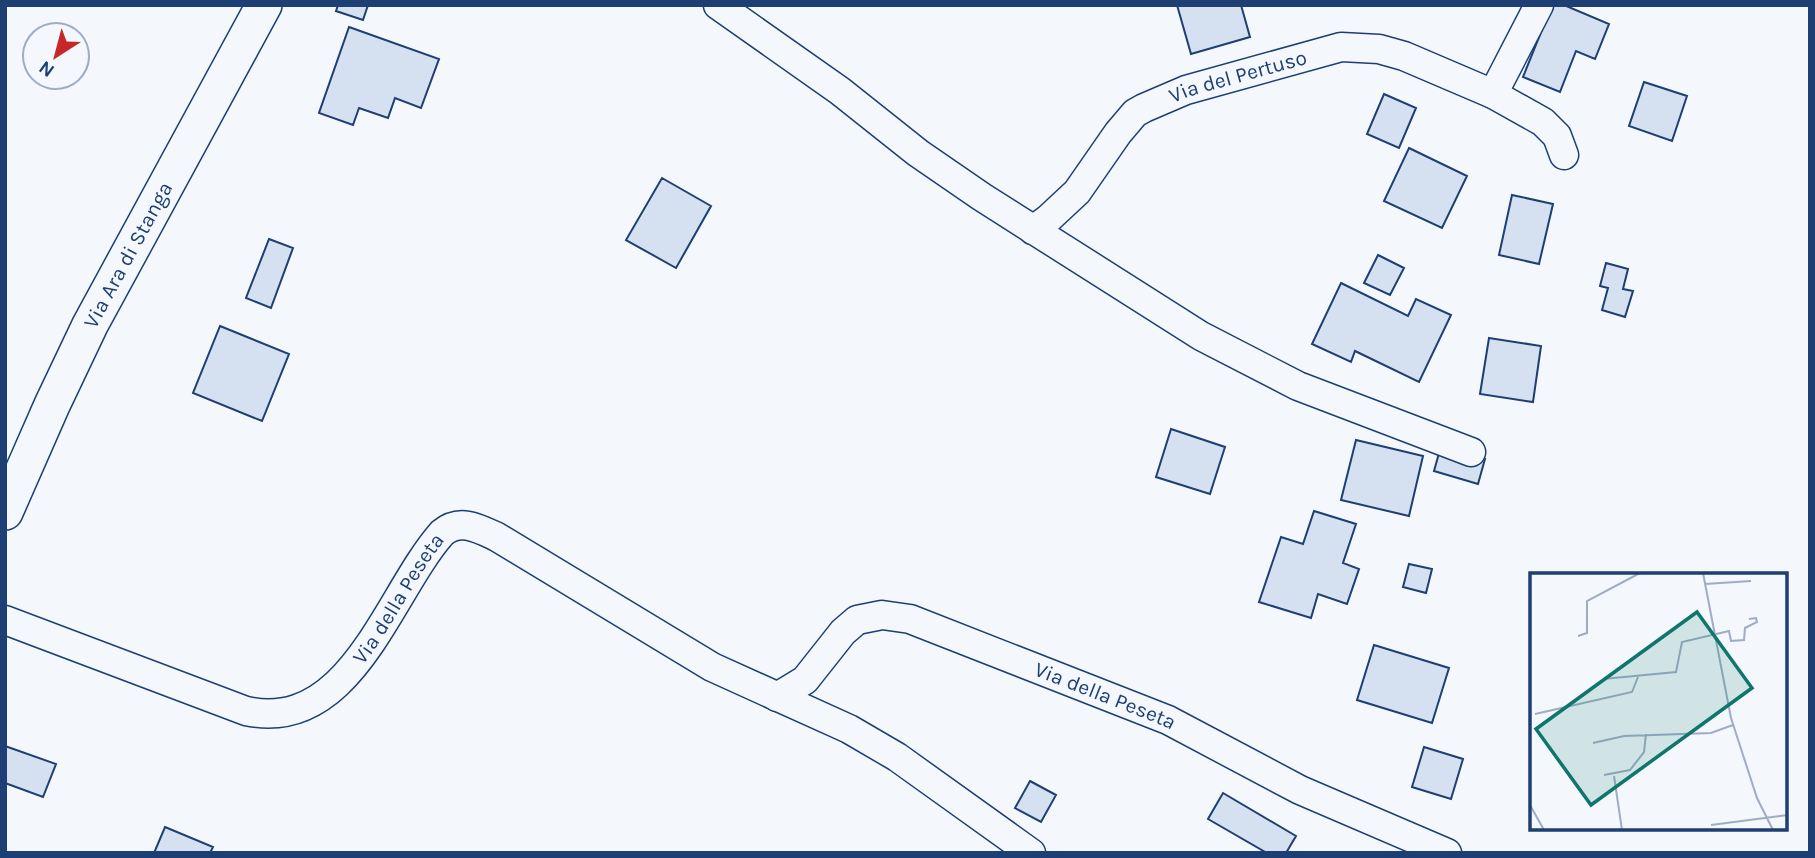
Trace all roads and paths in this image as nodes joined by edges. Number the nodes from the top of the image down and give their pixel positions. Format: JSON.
{"nodes":[{"id":1,"x":264,"y":5,"type":"edge"},
{"id":2,"x":718,"y":5,"type":"edge"},
{"id":3,"x":1539,"y":5,"type":"edge"},
{"id":4,"x":1493,"y":94,"type":"junction"},
{"id":5,"x":1564,"y":155,"type":"dead end"},
{"id":6,"x":1033,"y":230,"type":"junction"},
{"id":7,"x":1471,"y":452,"type":"dead end"},
{"id":8,"x":5,"y":512,"type":"edge"},
{"id":9,"x":5,"y":620,"type":"edge"},
{"id":10,"x":777,"y":697,"type":"junction"},
{"id":11,"x":1031,"y":853,"type":"edge"},
{"id":12,"x":1447,"y":853,"type":"edge"}],
"edges":[{"from":1,"to":8,"type":"street","name":"Via Ara di Stanga"},
{"from":2,"to":6,"type":"street"},
{"from":3,"to":4,"type":"street"},
{"from":4,"to":5,"type":"street","name":"Via del Pertuso"},
{"from":4,"to":6,"type":"street","name":"Via del Pertuso"},
{"from":6,"to":7,"type":"street"},
{"from":9,"to":10,"type":"street","name":"Via della Peseta"},
{"from":10,"to":11,"type":"street","name":"Via della Peseta"},
{"from":10,"to":12,"type":"street","name":"Via della Peseta"}]}
